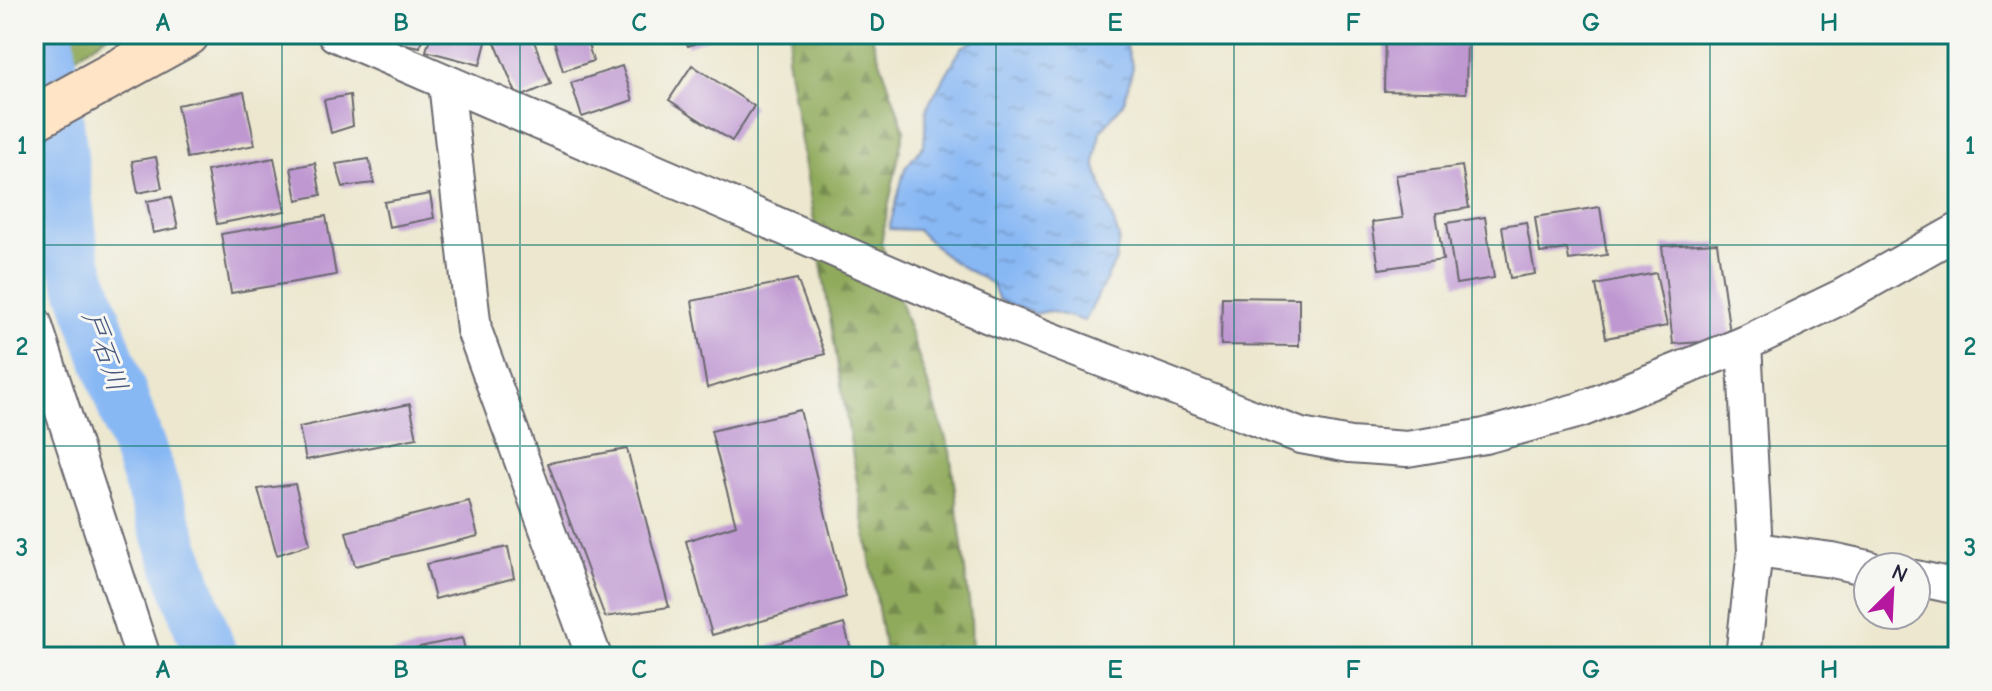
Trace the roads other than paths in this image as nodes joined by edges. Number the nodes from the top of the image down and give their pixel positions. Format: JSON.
{"nodes":[{"id":1,"x":187,"y":34,"type":"edge"},
{"id":2,"x":335,"y":34,"type":"edge"},
{"id":3,"x":446,"y":83,"type":"junction"},
{"id":4,"x":34,"y":118,"type":"edge"},
{"id":5,"x":1958,"y":231,"type":"edge"},
{"id":6,"x":34,"y":323,"type":"edge"},
{"id":7,"x":1744,"y":344,"type":"junction"},
{"id":8,"x":1755,"y":550,"type":"junction"},
{"id":9,"x":1852,"y":564,"type":"edge"},
{"id":10,"x":1932,"y":581,"type":"edge"},
{"id":11,"x":1958,"y":587,"type":"edge"},
{"id":12,"x":143,"y":657,"type":"edge"},
{"id":13,"x":594,"y":657,"type":"edge"},
{"id":14,"x":1743,"y":657,"type":"edge"}],
"edges":[{"from":1,"to":4,"type":"main road"},
{"from":2,"to":3,"type":"street"},
{"from":3,"to":7,"type":"street"},
{"from":3,"to":13,"type":"street"},
{"from":5,"to":7,"type":"street"},
{"from":6,"to":12,"type":"street"},
{"from":7,"to":8,"type":"street"},
{"from":8,"to":9,"type":"street"},
{"from":8,"to":14,"type":"street"},
{"from":10,"to":11,"type":"street"}]}
